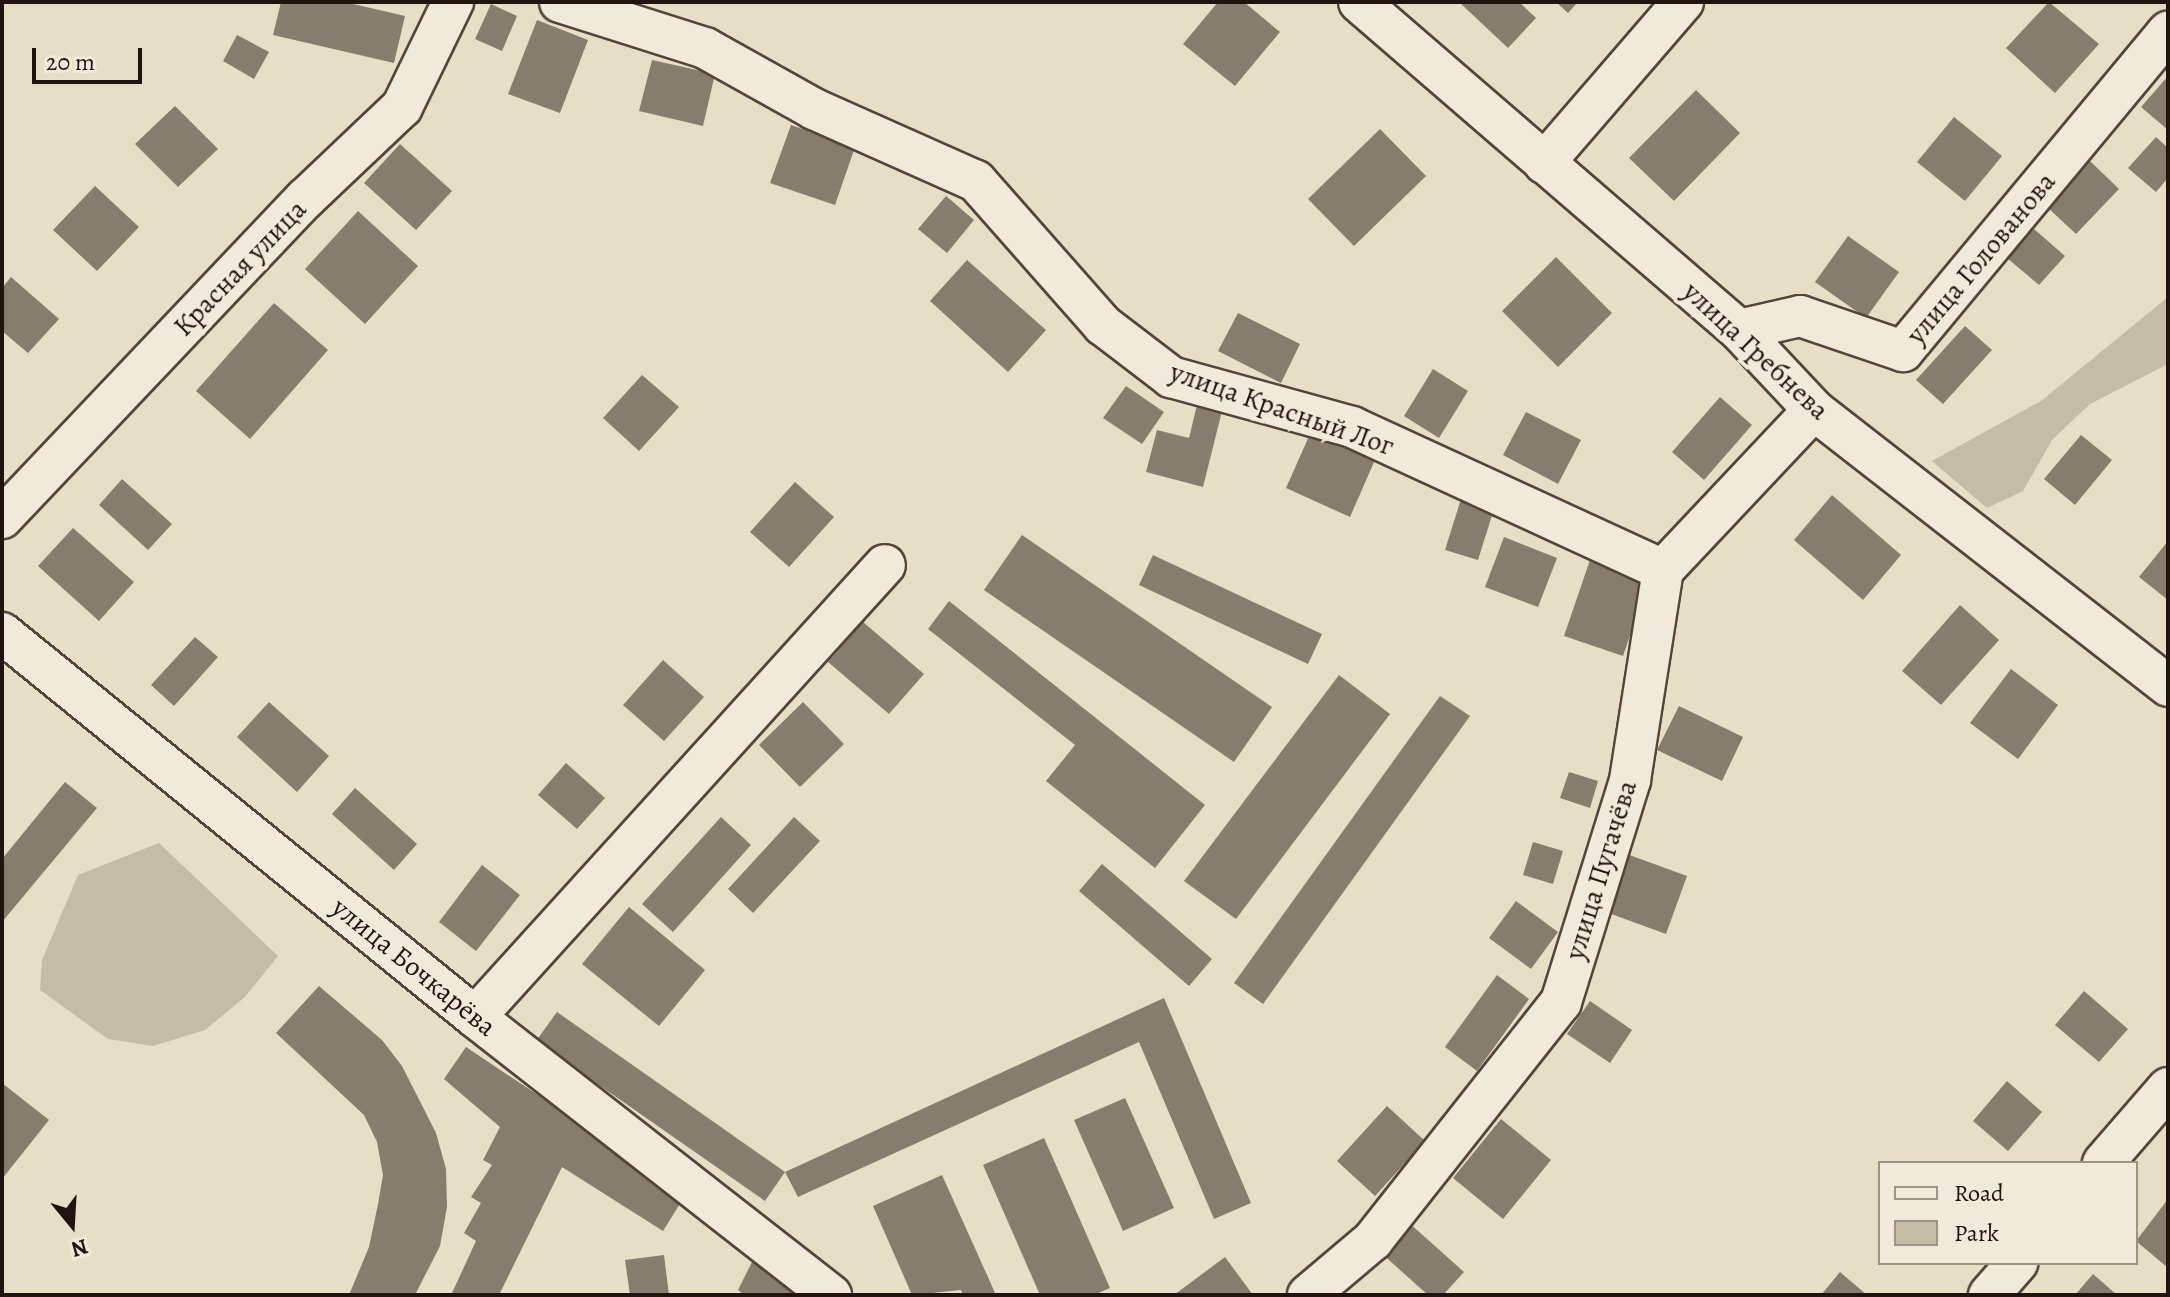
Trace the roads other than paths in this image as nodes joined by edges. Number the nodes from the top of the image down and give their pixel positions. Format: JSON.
{"nodes":[{"id":1,"x":453,"y":2,"type":"edge"},
{"id":2,"x":560,"y":2,"type":"edge"},
{"id":3,"x":1359,"y":2,"type":"edge"},
{"id":4,"x":1683,"y":2,"type":"edge"},
{"id":5,"x":2168,"y":32,"type":"edge"},
{"id":6,"x":1544,"y":163,"type":"junction"},
{"id":7,"x":1739,"y":330,"type":"junction"},
{"id":8,"x":1814,"y":410,"type":"junction"},
{"id":9,"x":2,"y":518,"type":"edge"},
{"id":10,"x":885,"y":565,"type":"dead end"},
{"id":11,"x":1663,"y":570,"type":"junction"},
{"id":12,"x":2,"y":633,"type":"edge"},
{"id":13,"x":2167,"y":684,"type":"edge"},
{"id":14,"x":475,"y":1017,"type":"junction"},
{"id":15,"x":2168,"y":1088,"type":"edge"},
{"id":16,"x":2105,"y":1161,"type":"edge"},
{"id":17,"x":2015,"y":1265,"type":"edge"},
{"id":18,"x":831,"y":1295,"type":"edge"},
{"id":19,"x":1308,"y":1295,"type":"edge"},
{"id":20,"x":1989,"y":1295,"type":"edge"}],
"edges":[{"from":1,"to":9,"type":"street","name":"Красная улица"},
{"from":2,"to":11,"type":"street","name":"улица Красный Лог"},
{"from":3,"to":6,"type":"street","name":"улица Гребнева"},
{"from":4,"to":6,"type":"street"},
{"from":5,"to":7,"type":"street","name":"улица Голованова"},
{"from":6,"to":7,"type":"street","name":"улица Гребнева"},
{"from":7,"to":8,"type":"street","name":"улица Гребнева"},
{"from":8,"to":11,"type":"street"},
{"from":8,"to":13,"type":"street","name":"улица Гребнева"},
{"from":10,"to":14,"type":"street"},
{"from":11,"to":19,"type":"street","name":"улица Пугачёва"},
{"from":12,"to":14,"type":"street","name":"улица Бочкарёва"},
{"from":14,"to":18,"type":"street","name":"улица Бочкарёва"},
{"from":15,"to":16,"type":"street"},
{"from":17,"to":20,"type":"street"}]}
